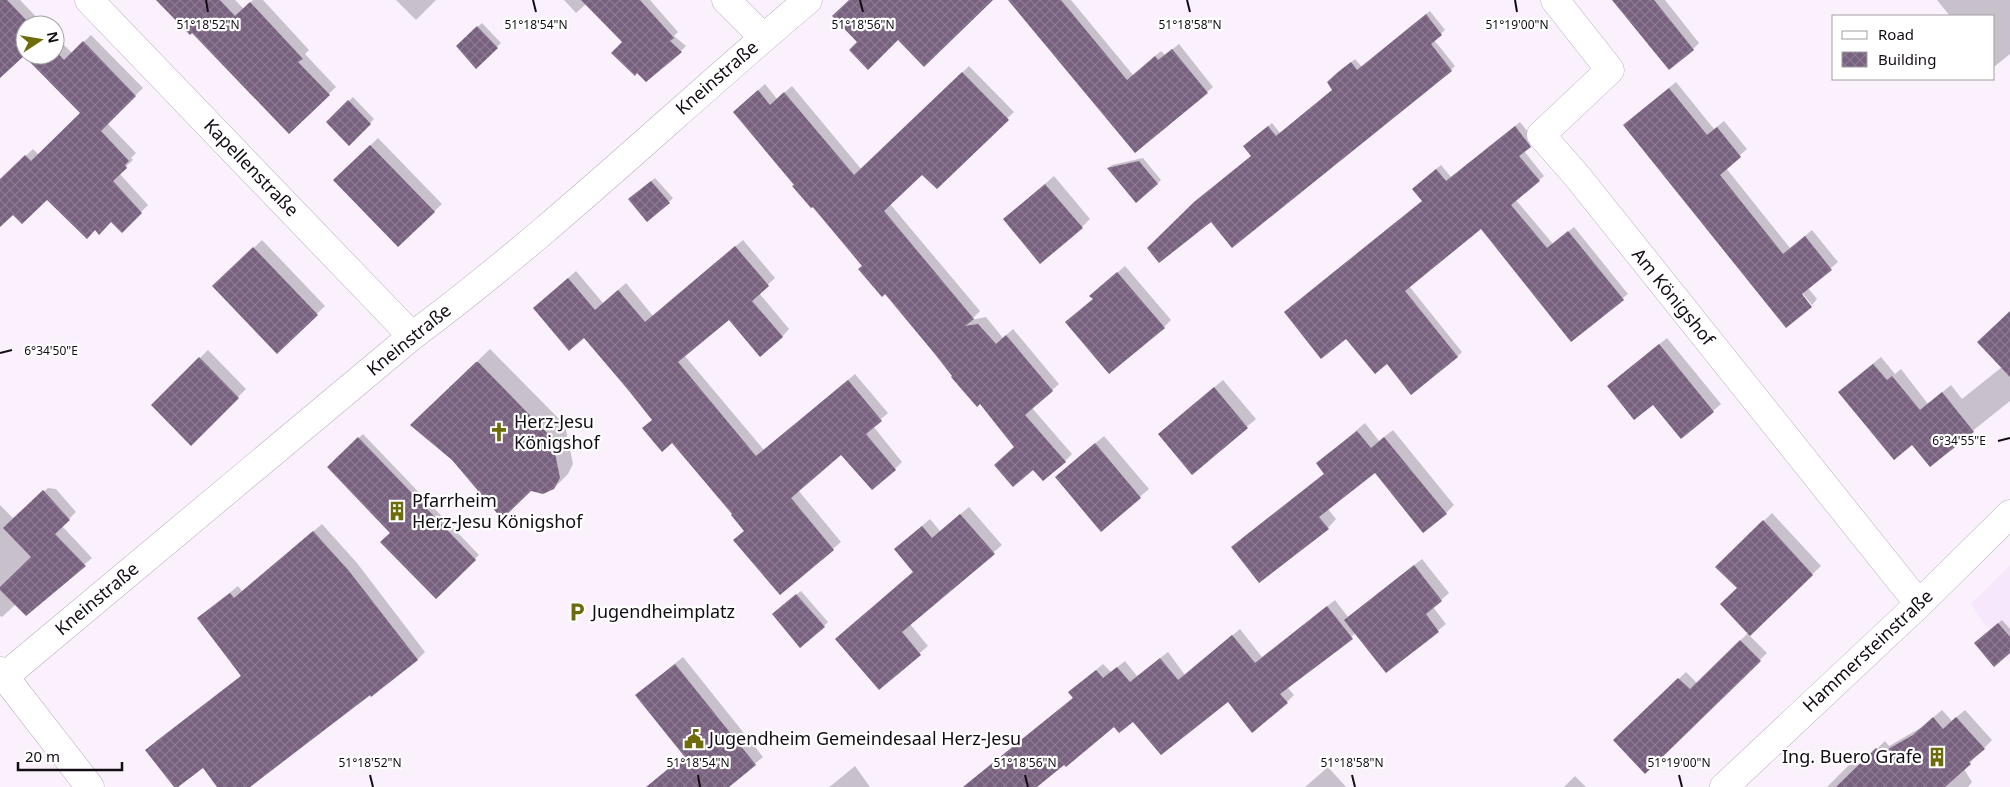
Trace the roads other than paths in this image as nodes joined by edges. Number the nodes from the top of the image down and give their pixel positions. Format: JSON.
{"nodes":[{"id":1,"x":89,"y":0,"type":"edge"},
{"id":2,"x":726,"y":0,"type":"edge"},
{"id":3,"x":808,"y":0,"type":"edge"},
{"id":4,"x":1555,"y":0,"type":"edge"},
{"id":5,"x":764,"y":38,"type":"junction"},
{"id":6,"x":412,"y":336,"type":"junction"},
{"id":7,"x":2010,"y":514,"type":"edge"},
{"id":8,"x":1919,"y":604,"type":"junction"},
{"id":9,"x":3,"y":673,"type":"edge"},
{"id":10,"x":90,"y":787,"type":"edge"},
{"id":11,"x":1724,"y":787,"type":"edge"}],
"edges":[{"from":1,"to":6,"type":"street","name":"Kapellenstraße"},
{"from":2,"to":5,"type":"street"},
{"from":3,"to":5,"type":"street","name":"Kneinstraße"},
{"from":4,"to":8,"type":"street","name":"Am Königshof"},
{"from":5,"to":6,"type":"street","name":"Kneinstraße"},
{"from":6,"to":9,"type":"street","name":"Kneinstraße"},
{"from":7,"to":8,"type":"street","name":"Hammersteinstraße"},
{"from":8,"to":11,"type":"street","name":"Hammersteinstraße"},
{"from":9,"to":10,"type":"street"}]}
